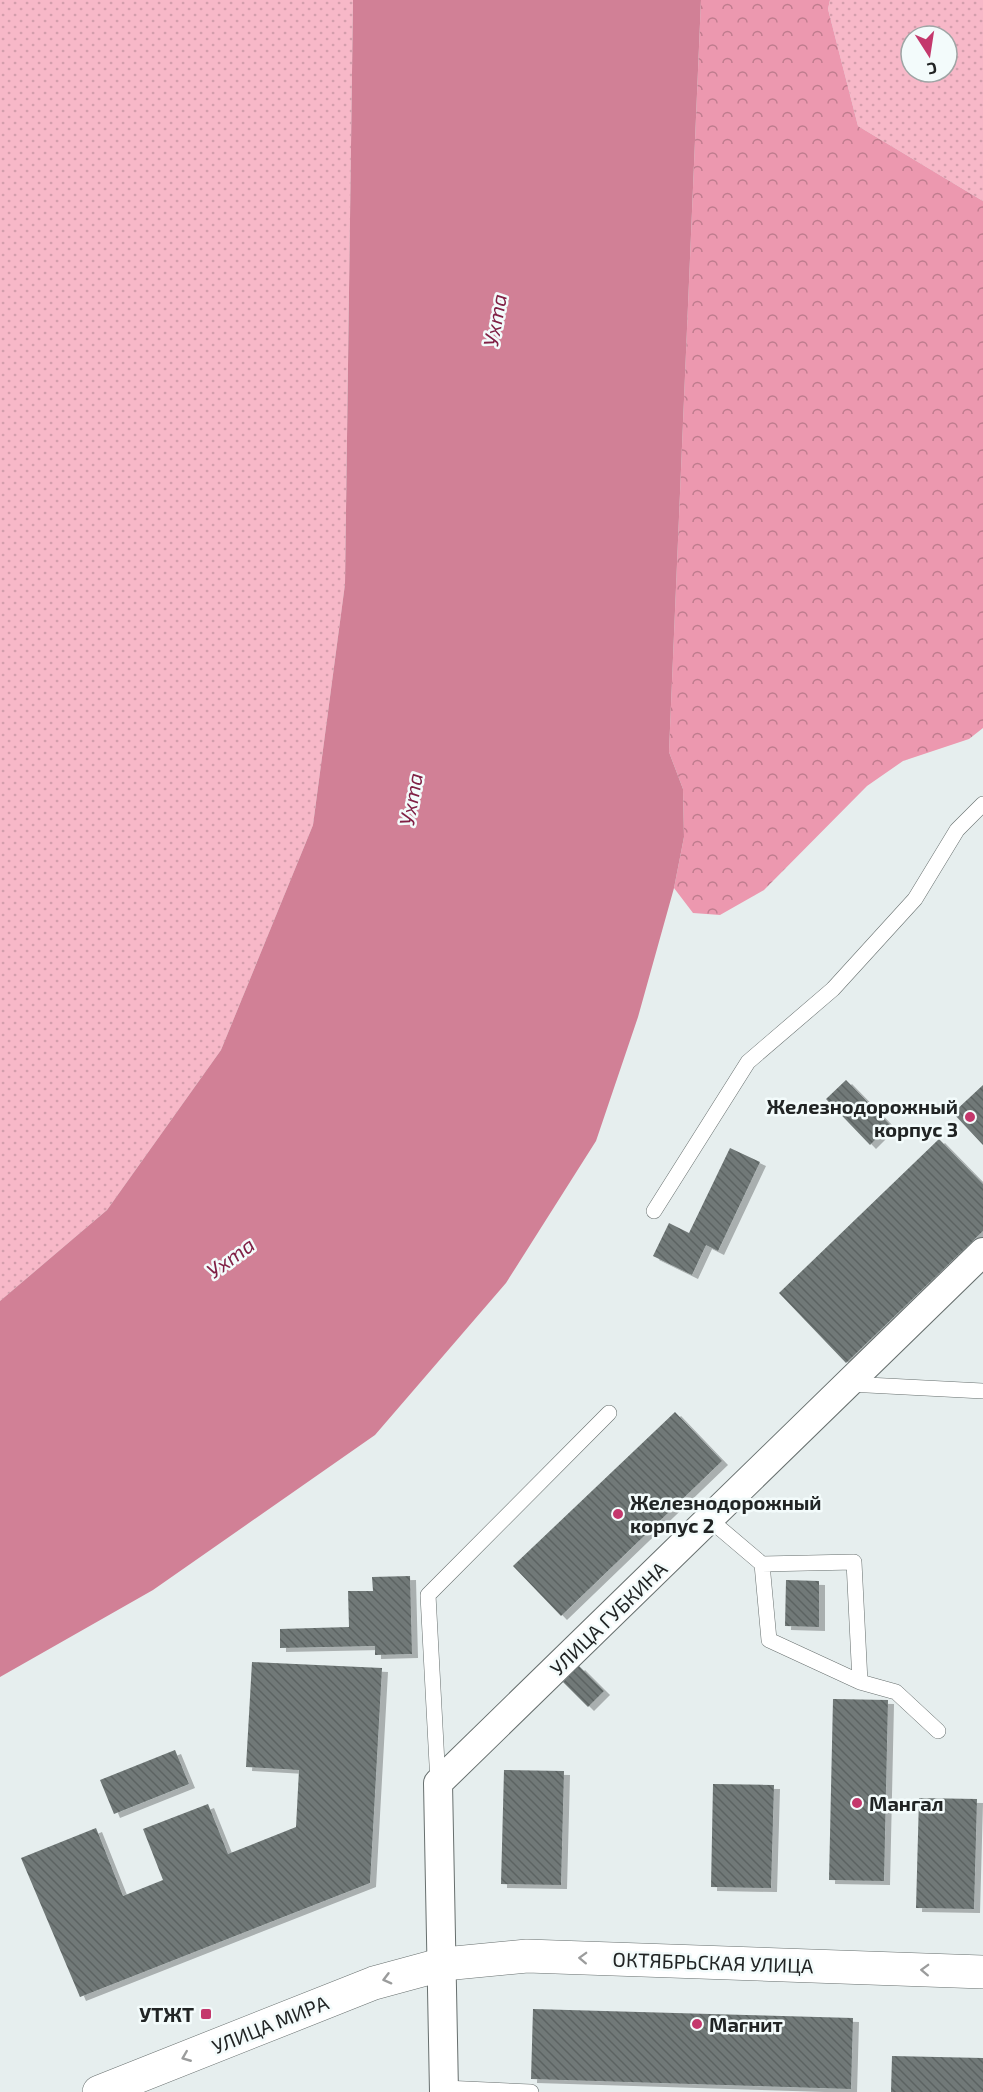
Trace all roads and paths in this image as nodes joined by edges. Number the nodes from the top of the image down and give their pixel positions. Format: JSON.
{"nodes":[{"id":1,"x":983,"y":804,"type":"edge"},
{"id":2,"x":654,"y":1211,"type":"dead end"},
{"id":3,"x":983,"y":1252,"type":"edge"},
{"id":4,"x":848,"y":1384,"type":"junction"},
{"id":5,"x":983,"y":1391,"type":"edge"},
{"id":6,"x":609,"y":1413,"type":"dead end"},
{"id":7,"x":709,"y":1519,"type":"junction"},
{"id":8,"x":762,"y":1564,"type":"junction"},
{"id":9,"x":860,"y":1682,"type":"junction"},
{"id":10,"x":938,"y":1731,"type":"dead end"},
{"id":11,"x":438,"y":1783,"type":"junction"},
{"id":12,"x":444,"y":1964,"type":"junction"},
{"id":13,"x":983,"y":1972,"type":"edge"},
{"id":14,"x":444,"y":2090,"type":"edge"},
{"id":15,"x":99,"y":2092,"type":"edge"},
{"id":16,"x":531,"y":2092,"type":"edge"}],
"edges":[{"from":1,"to":2,"type":"lane"},
{"from":3,"to":4,"type":"street","name":"УЛИЦА ГУБКИНА"},
{"from":4,"to":5,"type":"lane"},
{"from":4,"to":7,"type":"street","name":"УЛИЦА ГУБКИНА"},
{"from":6,"to":11,"type":"lane"},
{"from":7,"to":8,"type":"lane"},
{"from":7,"to":11,"type":"street","name":"УЛИЦА ГУБКИНА"},
{"from":8,"to":9,"type":"lane"},
{"from":8,"to":9,"type":"lane"},
{"from":9,"to":10,"type":"lane"},
{"from":11,"to":12,"type":"street"},
{"from":13,"to":12,"type":"main road","name":"ОКТЯБРЬСКАЯ УЛИЦА","one_way":true},
{"from":12,"to":14,"type":"street"},
{"from":12,"to":15,"type":"main road","name":"УЛИЦА МИРА","one_way":true},
{"from":14,"to":16,"type":"lane"}]}
